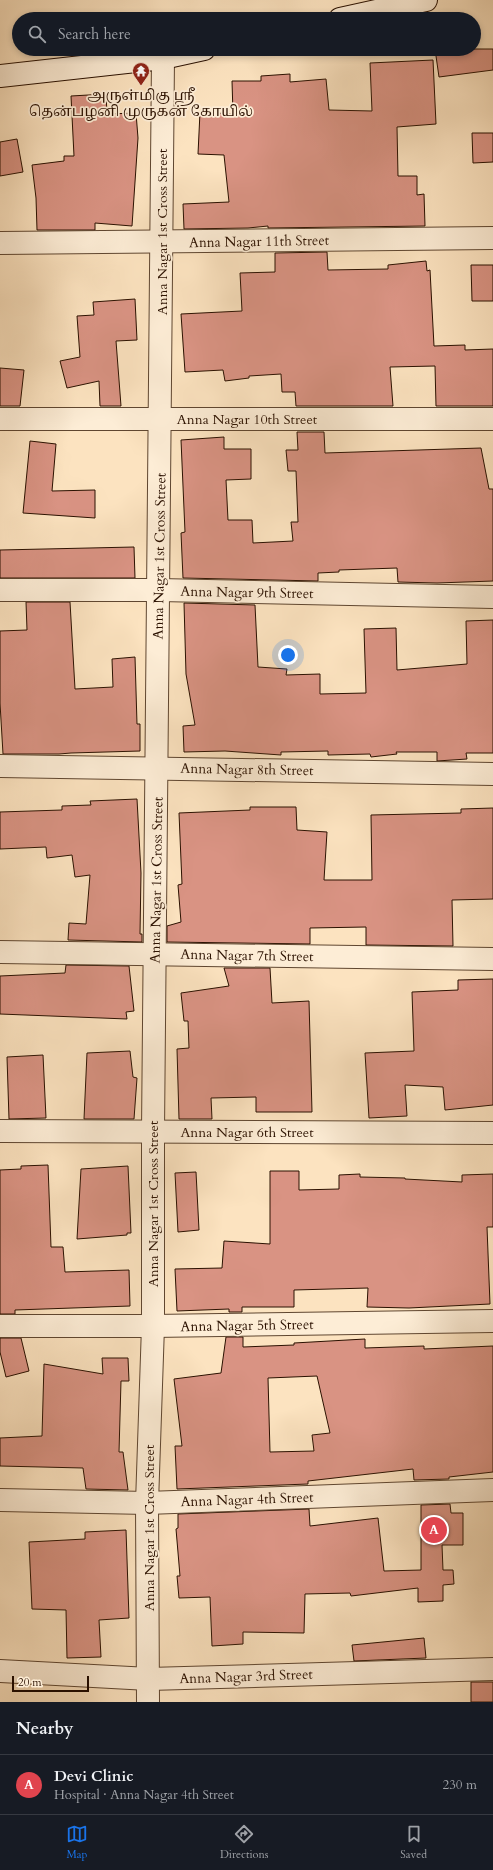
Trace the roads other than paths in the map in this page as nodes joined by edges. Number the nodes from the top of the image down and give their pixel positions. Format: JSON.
{"nodes":[{"id":1,"x":426,"y":0,"type":"edge"},
{"id":2,"x":372,"y":12,"type":"edge"},
{"id":3,"x":172,"y":56,"type":"edge"},
{"id":4,"x":163,"y":58,"type":"junction"},
{"id":5,"x":0,"y":76,"type":"edge"},
{"id":6,"x":493,"y":238,"type":"edge"},
{"id":7,"x":162,"y":242,"type":"junction"},
{"id":8,"x":0,"y":243,"type":"edge"},
{"id":9,"x":0,"y":419,"type":"edge"},
{"id":10,"x":160,"y":419,"type":"junction"},
{"id":11,"x":493,"y":419,"type":"edge"},
{"id":12,"x":0,"y":590,"type":"edge"},
{"id":13,"x":159,"y":590,"type":"junction"},
{"id":14,"x":493,"y":597,"type":"edge"},
{"id":15,"x":0,"y":766,"type":"edge"},
{"id":16,"x":157,"y":767,"type":"junction"},
{"id":17,"x":493,"y":774,"type":"edge"},
{"id":18,"x":0,"y":952,"type":"edge"},
{"id":19,"x":155,"y":954,"type":"junction"},
{"id":20,"x":493,"y":959,"type":"edge"},
{"id":21,"x":0,"y":1131,"type":"edge"},
{"id":22,"x":153,"y":1131,"type":"junction"},
{"id":23,"x":493,"y":1133,"type":"edge"},
{"id":24,"x":493,"y":1321,"type":"edge"},
{"id":25,"x":0,"y":1326,"type":"edge"},
{"id":26,"x":153,"y":1326,"type":"junction"},
{"id":27,"x":493,"y":1490,"type":"edge"},
{"id":28,"x":0,"y":1500,"type":"edge"},
{"id":29,"x":147,"y":1503,"type":"junction"},
{"id":30,"x":493,"y":1669,"type":"edge"},
{"id":31,"x":0,"y":1671,"type":"edge"},
{"id":32,"x":149,"y":1679,"type":"junction"},
{"id":33,"x":148,"y":1702,"type":"edge"}],
"edges":[{"from":1,"to":2,"type":"street"},
{"from":3,"to":4,"type":"street"},
{"from":4,"to":5,"type":"street"},
{"from":4,"to":7,"type":"street","name":"Anna Nagar 1st Cross Street"},
{"from":6,"to":7,"type":"street","name":"Anna Nagar 11th Street"},
{"from":7,"to":8,"type":"street","name":"Anna Nagar 11th Street"},
{"from":7,"to":10,"type":"street","name":"Anna Nagar 1st Cross Street"},
{"from":9,"to":10,"type":"street","name":"Anna Nagar 10th Street"},
{"from":10,"to":11,"type":"street","name":"Anna Nagar 10th Street"},
{"from":10,"to":13,"type":"street","name":"Anna Nagar 1st Cross Street"},
{"from":12,"to":13,"type":"street","name":"Anna Nagar 9th Street"},
{"from":13,"to":14,"type":"street","name":"Anna Nagar 9th Street"},
{"from":13,"to":16,"type":"street","name":"Anna Nagar 1st Cross Street"},
{"from":15,"to":16,"type":"street","name":"Anna Nagar 8th Street"},
{"from":16,"to":17,"type":"street","name":"Anna Nagar 8th Street"},
{"from":16,"to":19,"type":"street","name":"Anna Nagar 1st Cross Street"},
{"from":18,"to":19,"type":"street","name":"Anna Nagar 7th Street"},
{"from":19,"to":20,"type":"street","name":"Anna Nagar 7th Street"},
{"from":19,"to":22,"type":"street","name":"Anna Nagar 1st Cross Street"},
{"from":21,"to":22,"type":"street","name":"Anna Nagar 6th Street"},
{"from":22,"to":23,"type":"street","name":"Anna Nagar 6th Street"},
{"from":22,"to":26,"type":"street","name":"Anna Nagar 1st Cross Street"},
{"from":24,"to":26,"type":"street","name":"Anna Nagar 5th Street"},
{"from":25,"to":26,"type":"street","name":"Anna Nagar 5th Street"},
{"from":26,"to":29,"type":"street","name":"Anna Nagar 1st Cross Street"},
{"from":27,"to":29,"type":"street","name":"Anna Nagar 4th Street"},
{"from":28,"to":29,"type":"street","name":"Anna Nagar 4th Street"},
{"from":29,"to":32,"type":"street","name":"Anna Nagar 1st Cross Street"},
{"from":30,"to":32,"type":"street","name":"Anna Nagar 3rd Street"},
{"from":31,"to":32,"type":"street","name":"Anna Nagar 3rd Street"},
{"from":32,"to":33,"type":"street","name":"Anna Nagar 1st Cross Street"}]}
